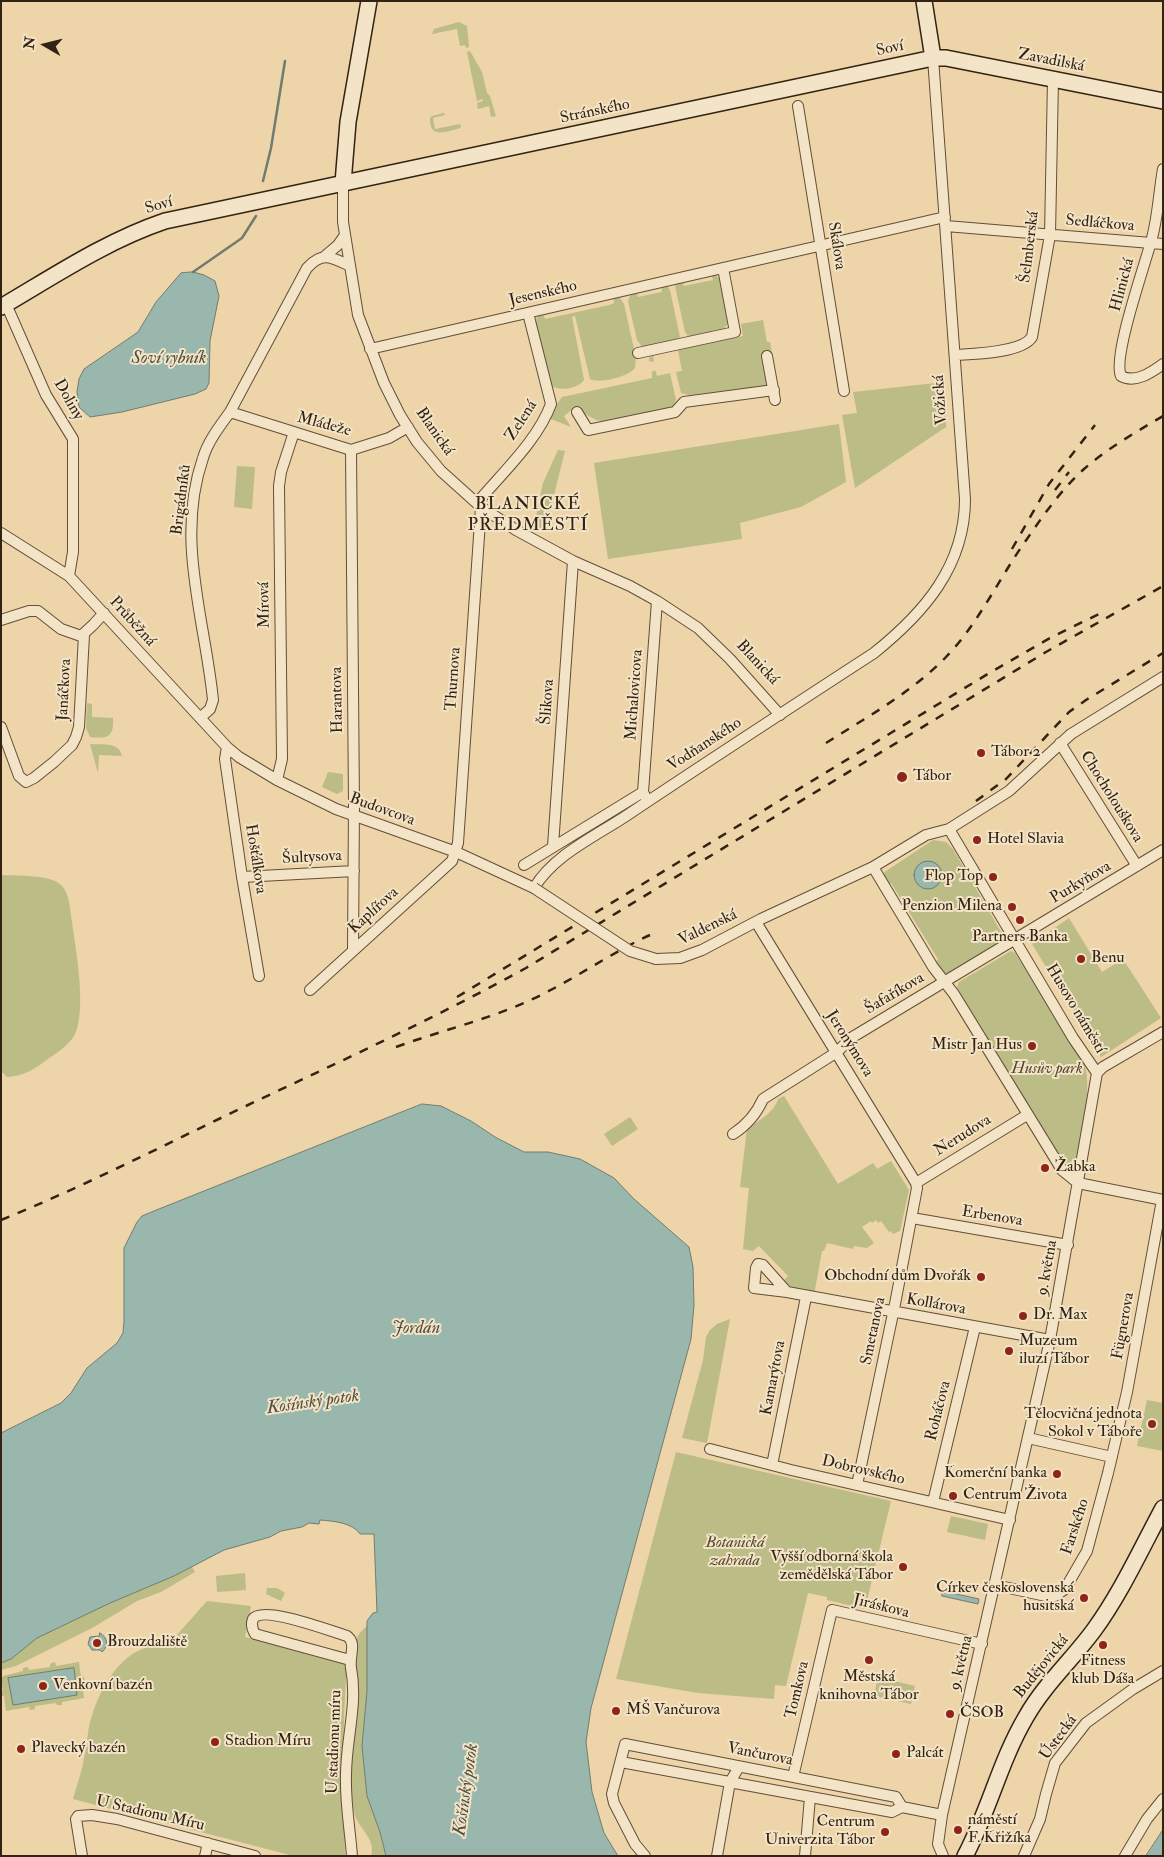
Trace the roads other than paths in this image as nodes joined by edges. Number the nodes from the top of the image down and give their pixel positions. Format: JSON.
{"nodes":[{"id":1,"x":369,"y":1,"type":"edge"},
{"id":2,"x":924,"y":1,"type":"edge"},
{"id":3,"x":933,"y":58,"type":"junction"},
{"id":4,"x":855,"y":75,"type":"joint"},
{"id":5,"x":1053,"y":79,"type":"junction"},
{"id":6,"x":1163,"y":100,"type":"edge"},
{"id":7,"x":798,"y":106,"type":"dead end"},
{"id":8,"x":1163,"y":169,"type":"edge"},
{"id":9,"x":343,"y":184,"type":"junction"},
{"id":10,"x":946,"y":221,"type":"junction"},
{"id":11,"x":1050,"y":234,"type":"junction"},
{"id":12,"x":345,"y":236,"type":"junction"},
{"id":13,"x":1150,"y":243,"type":"junction"},
{"id":14,"x":1163,"y":244,"type":"edge"},
{"id":15,"x":821,"y":245,"type":"junction"},
{"id":16,"x":325,"y":256,"type":"junction"},
{"id":17,"x":350,"y":266,"type":"junction"},
{"id":18,"x":723,"y":268,"type":"junction"},
{"id":19,"x":4,"y":306,"type":"edge"},
{"id":20,"x":528,"y":312,"type":"junction"},
{"id":21,"x":370,"y":349,"type":"junction"},
{"id":22,"x":638,"y":353,"type":"dead end"},
{"id":23,"x":955,"y":355,"type":"junction"},
{"id":24,"x":767,"y":356,"type":"dead end"},
{"id":25,"x":1163,"y":364,"type":"edge"},
{"id":26,"x":844,"y":391,"type":"dead end"},
{"id":27,"x":230,"y":412,"type":"junction"},
{"id":28,"x":577,"y":412,"type":"dead end"},
{"id":29,"x":408,"y":427,"type":"junction"},
{"id":30,"x":294,"y":432,"type":"junction"},
{"id":31,"x":351,"y":450,"type":"junction"},
{"id":32,"x":479,"y":505,"type":"junction"},
{"id":33,"x":1,"y":533,"type":"edge"},
{"id":34,"x":573,"y":561,"type":"junction"},
{"id":35,"x":69,"y":576,"type":"junction"},
{"id":36,"x":658,"y":601,"type":"junction"},
{"id":37,"x":104,"y":613,"type":"junction"},
{"id":38,"x":1,"y":620,"type":"edge"},
{"id":39,"x":84,"y":635,"type":"junction"},
{"id":40,"x":1163,"y":677,"type":"edge"},
{"id":41,"x":780,"y":715,"type":"junction"},
{"id":42,"x":200,"y":718,"type":"junction"},
{"id":43,"x":1,"y":728,"type":"edge"},
{"id":44,"x":1060,"y":743,"type":"junction"},
{"id":45,"x":227,"y":748,"type":"junction"},
{"id":46,"x":277,"y":780,"type":"junction"},
{"id":47,"x":645,"y":796,"type":"junction"},
{"id":48,"x":354,"y":816,"type":"junction"},
{"id":49,"x":949,"y":828,"type":"junction"},
{"id":50,"x":553,"y":846,"type":"junction"},
{"id":51,"x":1163,"y":850,"type":"edge"},
{"id":52,"x":456,"y":852,"type":"junction"},
{"id":53,"x":524,"y":865,"type":"dead end"},
{"id":54,"x":1137,"y":866,"type":"junction"},
{"id":55,"x":873,"y":867,"type":"junction"},
{"id":56,"x":354,"y":871,"type":"junction"},
{"id":57,"x":242,"y":877,"type":"junction"},
{"id":58,"x":534,"y":888,"type":"junction"},
{"id":59,"x":756,"y":922,"type":"junction"},
{"id":60,"x":1015,"y":941,"type":"junction"},
{"id":61,"x":352,"y":950,"type":"junction"},
{"id":62,"x":259,"y":976,"type":"dead end"},
{"id":63,"x":944,"y":982,"type":"junction"},
{"id":64,"x":310,"y":990,"type":"dead end"},
{"id":65,"x":1163,"y":1032,"type":"edge"},
{"id":66,"x":837,"y":1052,"type":"junction"},
{"id":67,"x":1097,"y":1073,"type":"junction"},
{"id":68,"x":1027,"y":1114,"type":"junction"},
{"id":69,"x":733,"y":1134,"type":"dead end"},
{"id":70,"x":916,"y":1183,"type":"junction"},
{"id":71,"x":1078,"y":1183,"type":"junction"},
{"id":72,"x":1162,"y":1200,"type":"edge"},
{"id":73,"x":912,"y":1218,"type":"junction"},
{"id":74,"x":1068,"y":1245,"type":"junction"},
{"id":75,"x":787,"y":1292,"type":"dead end"},
{"id":76,"x":806,"y":1297,"type":"junction"},
{"id":77,"x":893,"y":1312,"type":"junction"},
{"id":78,"x":975,"y":1326,"type":"junction"},
{"id":79,"x":1050,"y":1340,"type":"junction"},
{"id":80,"x":1028,"y":1438,"type":"junction"},
{"id":81,"x":710,"y":1449,"type":"dead end"},
{"id":82,"x":1112,"y":1457,"type":"junction"},
{"id":83,"x":772,"y":1465,"type":"junction"},
{"id":84,"x":857,"y":1485,"type":"junction"},
{"id":85,"x":933,"y":1502,"type":"junction"},
{"id":86,"x":1163,"y":1508,"type":"edge"},
{"id":87,"x":1010,"y":1520,"type":"junction"},
{"id":88,"x":995,"y":1584,"type":"junction"},
{"id":89,"x":832,"y":1610,"type":"joint"},
{"id":90,"x":982,"y":1644,"type":"junction"},
{"id":91,"x":350,"y":1660,"type":"junction"},
{"id":92,"x":1163,"y":1671,"type":"edge"},
{"id":93,"x":621,"y":1762,"type":"junction"},
{"id":94,"x":739,"y":1767,"type":"junction"},
{"id":95,"x":793,"y":1777,"type":"junction"},
{"id":96,"x":730,"y":1782,"type":"junction"},
{"id":97,"x":810,"y":1797,"type":"junction"},
{"id":98,"x":1163,"y":1799,"type":"edge"},
{"id":99,"x":902,"y":1807,"type":"junction"},
{"id":100,"x":942,"y":1815,"type":"junction"},
{"id":101,"x":208,"y":1844,"type":"junction"},
{"id":102,"x":82,"y":1856,"type":"edge"},
{"id":103,"x":205,"y":1856,"type":"edge"},
{"id":104,"x":255,"y":1856,"type":"edge"},
{"id":105,"x":352,"y":1856,"type":"edge"},
{"id":106,"x":645,"y":1856,"type":"edge"},
{"id":107,"x":717,"y":1856,"type":"edge"},
{"id":108,"x":805,"y":1856,"type":"edge"},
{"id":109,"x":943,"y":1856,"type":"edge"},
{"id":110,"x":965,"y":1856,"type":"edge"},
{"id":111,"x":1024,"y":1856,"type":"edge"},
{"id":112,"x":1125,"y":1856,"type":"edge"}],
"edges":[{"from":1,"to":9,"type":"main road","name":"Blanická"},
{"from":2,"to":3,"type":"main road","name":"Vožická"},
{"from":3,"to":4,"type":"main road","name":"Soví"},
{"from":3,"to":5,"type":"main road","name":"Zavadilská"},
{"from":3,"to":10,"type":"street","name":"Vožická"},
{"from":4,"to":9,"type":"main road","name":"Stránského"},
{"from":5,"to":6,"type":"main road","name":"Zavadilská"},
{"from":5,"to":11,"type":"street","name":"Šelmberská"},
{"from":7,"to":15,"type":"street","name":"Skálova"},
{"from":8,"to":13,"type":"street","name":"Hlinická"},
{"from":9,"to":12,"type":"street","name":"Blanická"},
{"from":9,"to":19,"type":"main road","name":"Soví"},
{"from":10,"to":11,"type":"street","name":"Sedláčkova"},
{"from":10,"to":15,"type":"street","name":"Jesenského"},
{"from":10,"to":23,"type":"street","name":"Vožická"},
{"from":11,"to":13,"type":"street","name":"Sedláčkova"},
{"from":11,"to":23,"type":"street","name":"Šelmberská"},
{"from":12,"to":16,"type":"street","name":"Brigádníků"},
{"from":12,"to":17,"type":"street","name":"Blanická"},
{"from":13,"to":14,"type":"street","name":"Sedláčkova"},
{"from":13,"to":25,"type":"street","name":"Hlinická"},
{"from":15,"to":18,"type":"street","name":"Jesenského"},
{"from":15,"to":26,"type":"street","name":"Skálova"},
{"from":16,"to":17,"type":"street"},
{"from":16,"to":27,"type":"street","name":"Brigádníků"},
{"from":17,"to":21,"type":"street","name":"Blanická"},
{"from":18,"to":20,"type":"street","name":"Jesenského"},
{"from":18,"to":22,"type":"street"},
{"from":19,"to":35,"type":"street","name":"Doliny"},
{"from":20,"to":21,"type":"street","name":"Jesenského"},
{"from":20,"to":32,"type":"street","name":"Zelená"},
{"from":21,"to":29,"type":"street","name":"Blanická"},
{"from":23,"to":41,"type":"street","name":"Vožická"},
{"from":24,"to":28,"type":"street"},
{"from":27,"to":30,"type":"street","name":"Mládeže"},
{"from":27,"to":42,"type":"street","name":"Brigádníků"},
{"from":29,"to":31,"type":"street","name":"Mládeže"},
{"from":29,"to":32,"type":"street","name":"Blanická"},
{"from":30,"to":31,"type":"street","name":"Mládeže"},
{"from":30,"to":46,"type":"street","name":"Mírová"},
{"from":31,"to":48,"type":"street","name":"Harantova"},
{"from":32,"to":34,"type":"street","name":"Blanická"},
{"from":32,"to":52,"type":"street","name":"Thurnova"},
{"from":33,"to":35,"type":"street","name":"Průběžná"},
{"from":34,"to":36,"type":"street","name":"Blanická"},
{"from":34,"to":50,"type":"street","name":"Šlikova"},
{"from":35,"to":37,"type":"street","name":"Průběžná"},
{"from":36,"to":41,"type":"street","name":"Blanická"},
{"from":36,"to":47,"type":"street","name":"Michalovicova"},
{"from":37,"to":39,"type":"street"},
{"from":37,"to":42,"type":"street","name":"Průběžná"},
{"from":38,"to":39,"type":"street"},
{"from":39,"to":43,"type":"street","name":"Janáčkova"},
{"from":40,"to":44,"type":"street"},
{"from":41,"to":47,"type":"street","name":"Vodňanského"},
{"from":42,"to":45,"type":"street","name":"Průběžná"},
{"from":44,"to":49,"type":"street"},
{"from":44,"to":54,"type":"street","name":"Chocholouškova"},
{"from":45,"to":46,"type":"street","name":"Budovcova"},
{"from":45,"to":57,"type":"street","name":"Hošťálkova"},
{"from":46,"to":48,"type":"street","name":"Budovcova"},
{"from":47,"to":50,"type":"street","name":"Vodňanského"},
{"from":47,"to":58,"type":"street","name":"Vodňanského"},
{"from":48,"to":52,"type":"street","name":"Budovcova"},
{"from":48,"to":56,"type":"street","name":"Harantova"},
{"from":49,"to":55,"type":"street"},
{"from":49,"to":60,"type":"street","name":"Husovo náměstí"},
{"from":50,"to":53,"type":"street","name":"Vodňanského"},
{"from":51,"to":54,"type":"street","name":"Purkyňova"},
{"from":52,"to":58,"type":"street","name":"Budovcova"},
{"from":52,"to":61,"type":"street","name":"Kaplířova"},
{"from":54,"to":60,"type":"street","name":"Purkyňova"},
{"from":55,"to":59,"type":"street","name":"Valdenská"},
{"from":55,"to":63,"type":"street"},
{"from":56,"to":57,"type":"street","name":"Šultysova"},
{"from":56,"to":61,"type":"street","name":"Harantova"},
{"from":57,"to":62,"type":"street","name":"Hošťálkova"},
{"from":58,"to":59,"type":"street","name":"Valdenská","bridge":true},
{"from":59,"to":66,"type":"street","name":"Jeronýmova"},
{"from":60,"to":63,"type":"street"},
{"from":60,"to":67,"type":"street","name":"Husovo náměstí"},
{"from":61,"to":64,"type":"street","name":"Kaplířova"},
{"from":63,"to":66,"type":"street","name":"Šafaříkova"},
{"from":63,"to":68,"type":"street"},
{"from":65,"to":67,"type":"street"},
{"from":66,"to":69,"type":"street","name":"Šafaříkova"},
{"from":66,"to":70,"type":"street","name":"Jeronýmova"},
{"from":67,"to":71,"type":"street","name":"Husovo náměstí"},
{"from":68,"to":70,"type":"street","name":"Nerudova"},
{"from":68,"to":71,"type":"street"},
{"from":70,"to":73,"type":"street","name":"Smetanova"},
{"from":71,"to":72,"type":"street"},
{"from":71,"to":74,"type":"street","name":"9. května"},
{"from":72,"to":82,"type":"street","name":"Fügnerova"},
{"from":73,"to":74,"type":"street","name":"Erbenova"},
{"from":73,"to":77,"type":"street","name":"Smetanova"},
{"from":74,"to":79,"type":"street","name":"9. května"},
{"from":75,"to":76,"type":"street","name":"Kollárova"},
{"from":76,"to":77,"type":"street","name":"Kollárova"},
{"from":76,"to":83,"type":"street","name":"Kamarýtova"},
{"from":77,"to":78,"type":"street","name":"Kollárova"},
{"from":77,"to":84,"type":"street","name":"Smetanova"},
{"from":78,"to":79,"type":"street","name":"Kollárova"},
{"from":78,"to":85,"type":"street","name":"Roháčova"},
{"from":79,"to":80,"type":"street","name":"9. května"},
{"from":80,"to":82,"type":"street"},
{"from":80,"to":87,"type":"street","name":"9. května"},
{"from":81,"to":83,"type":"street","name":"Dobrovského"},
{"from":82,"to":88,"type":"street","name":"Farského"},
{"from":83,"to":84,"type":"street","name":"Dobrovského"},
{"from":84,"to":85,"type":"street","name":"Dobrovského"},
{"from":85,"to":87,"type":"street","name":"Dobrovského"},
{"from":86,"to":110,"type":"main road","name":"Budějovická"},
{"from":87,"to":88,"type":"street","name":"9. května"},
{"from":88,"to":90,"type":"street","name":"9. května"},
{"from":89,"to":90,"type":"street","name":"Jiráskova"},
{"from":89,"to":95,"type":"street","name":"Tomkova"},
{"from":90,"to":100,"type":"street","name":"9. května"},
{"from":91,"to":91,"type":"street","name":"U stadionu míru"},
{"from":91,"to":105,"type":"street","name":"U stadionu míru"},
{"from":92,"to":111,"type":"street","name":"Ústecká"},
{"from":93,"to":94,"type":"street","name":"Vančurova"},
{"from":93,"to":96,"type":"street","name":"Vančurova"},
{"from":93,"to":106,"type":"street","name":"Vančurova"},
{"from":94,"to":95,"type":"street","name":"Vančurova"},
{"from":94,"to":96,"type":"street"},
{"from":95,"to":97,"type":"street"},
{"from":95,"to":99,"type":"street","name":"Vančurova"},
{"from":96,"to":97,"type":"street","name":"Vančurova"},
{"from":96,"to":107,"type":"street"},
{"from":97,"to":99,"type":"street","name":"Vančurova"},
{"from":97,"to":108,"type":"street"},
{"from":98,"to":112,"type":"street"},
{"from":99,"to":100,"type":"street","name":"Vančurova"},
{"from":100,"to":109,"type":"street","name":"9. května"},
{"from":101,"to":102,"type":"street","name":"U Stadionu Míru"},
{"from":101,"to":103,"type":"street"},
{"from":101,"to":104,"type":"street","name":"U Stadionu Míru"}]}
